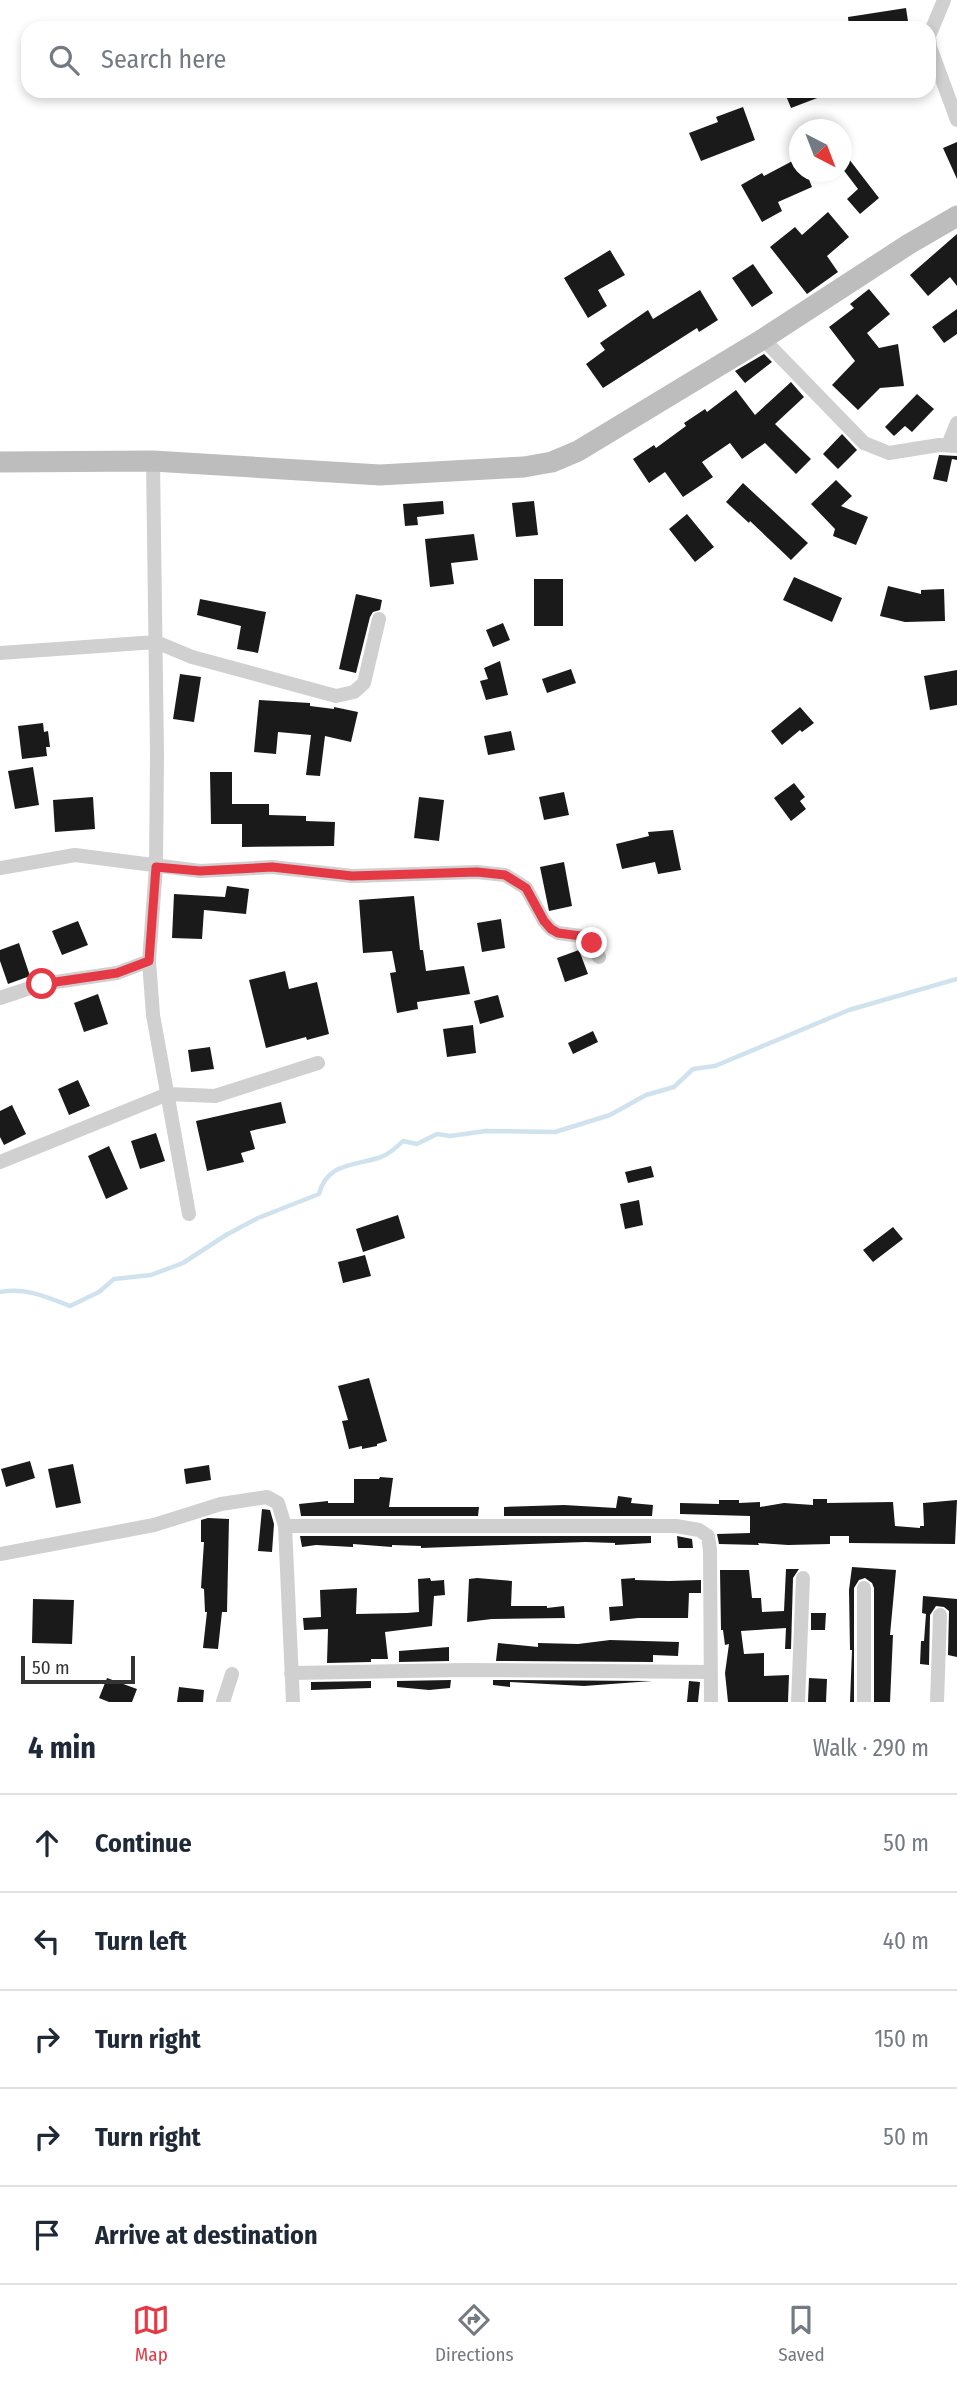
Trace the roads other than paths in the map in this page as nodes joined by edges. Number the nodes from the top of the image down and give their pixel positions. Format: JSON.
{"nodes":[{"id":1,"x":944,"y":0,"type":"edge"},
{"id":2,"x":935,"y":21,"type":"edge"},
{"id":3,"x":936,"y":63,"type":"edge"},
{"id":4,"x":957,"y":120,"type":"edge"},
{"id":5,"x":957,"y":216,"type":"edge"},
{"id":6,"x":763,"y":339,"type":"junction"},
{"id":7,"x":957,"y":423,"type":"edge"},
{"id":8,"x":953,"y":446,"type":"edge"},
{"id":9,"x":153,"y":461,"type":"junction"},
{"id":10,"x":0,"y":462,"type":"edge"},
{"id":11,"x":379,"y":619,"type":"dead end"},
{"id":12,"x":156,"y":642,"type":"junction"},
{"id":13,"x":0,"y":653,"type":"edge"},
{"id":14,"x":156,"y":867,"type":"junction"},
{"id":15,"x":0,"y":868,"type":"edge"},
{"id":16,"x":599,"y":957,"type":"dead end"},
{"id":17,"x":149,"y":961,"type":"junction"},
{"id":18,"x":0,"y":998,"type":"edge"},
{"id":19,"x":318,"y":1063,"type":"dead end"},
{"id":20,"x":168,"y":1094,"type":"junction"},
{"id":21,"x":0,"y":1162,"type":"edge"},
{"id":22,"x":189,"y":1214,"type":"dead end"},
{"id":23,"x":285,"y":1526,"type":"junction"},
{"id":24,"x":0,"y":1554,"type":"edge"},
{"id":25,"x":803,"y":1578,"type":"dead end"},
{"id":26,"x":864,"y":1588,"type":"dead end"},
{"id":27,"x":940,"y":1615,"type":"dead end"},
{"id":28,"x":710,"y":1672,"type":"junction"},
{"id":29,"x":291,"y":1673,"type":"junction"},
{"id":30,"x":232,"y":1674,"type":"dead end"},
{"id":31,"x":223,"y":1702,"type":"edge"},
{"id":32,"x":293,"y":1702,"type":"edge"},
{"id":33,"x":711,"y":1702,"type":"edge"},
{"id":34,"x":798,"y":1702,"type":"edge"},
{"id":35,"x":864,"y":1702,"type":"edge"},
{"id":36,"x":937,"y":1702,"type":"edge"}],
"edges":[{"from":1,"to":2,"type":"street"},
{"from":3,"to":4,"type":"street"},
{"from":5,"to":6,"type":"street"},
{"from":6,"to":8,"type":"street"},
{"from":6,"to":9,"type":"street"},
{"from":7,"to":8,"type":"street"},
{"from":9,"to":10,"type":"street"},
{"from":9,"to":12,"type":"street"},
{"from":11,"to":12,"type":"street"},
{"from":12,"to":13,"type":"street"},
{"from":12,"to":14,"type":"street"},
{"from":14,"to":15,"type":"street"},
{"from":14,"to":16,"type":"street"},
{"from":14,"to":17,"type":"street"},
{"from":17,"to":18,"type":"street"},
{"from":17,"to":20,"type":"street"},
{"from":19,"to":20,"type":"street"},
{"from":20,"to":21,"type":"street"},
{"from":20,"to":22,"type":"street"},
{"from":23,"to":24,"type":"street"},
{"from":23,"to":28,"type":"street"},
{"from":23,"to":29,"type":"street"},
{"from":25,"to":34,"type":"street"},
{"from":26,"to":35,"type":"street"},
{"from":27,"to":36,"type":"street"},
{"from":28,"to":29,"type":"street"},
{"from":28,"to":33,"type":"street"},
{"from":29,"to":32,"type":"street"},
{"from":30,"to":31,"type":"street"}]}
